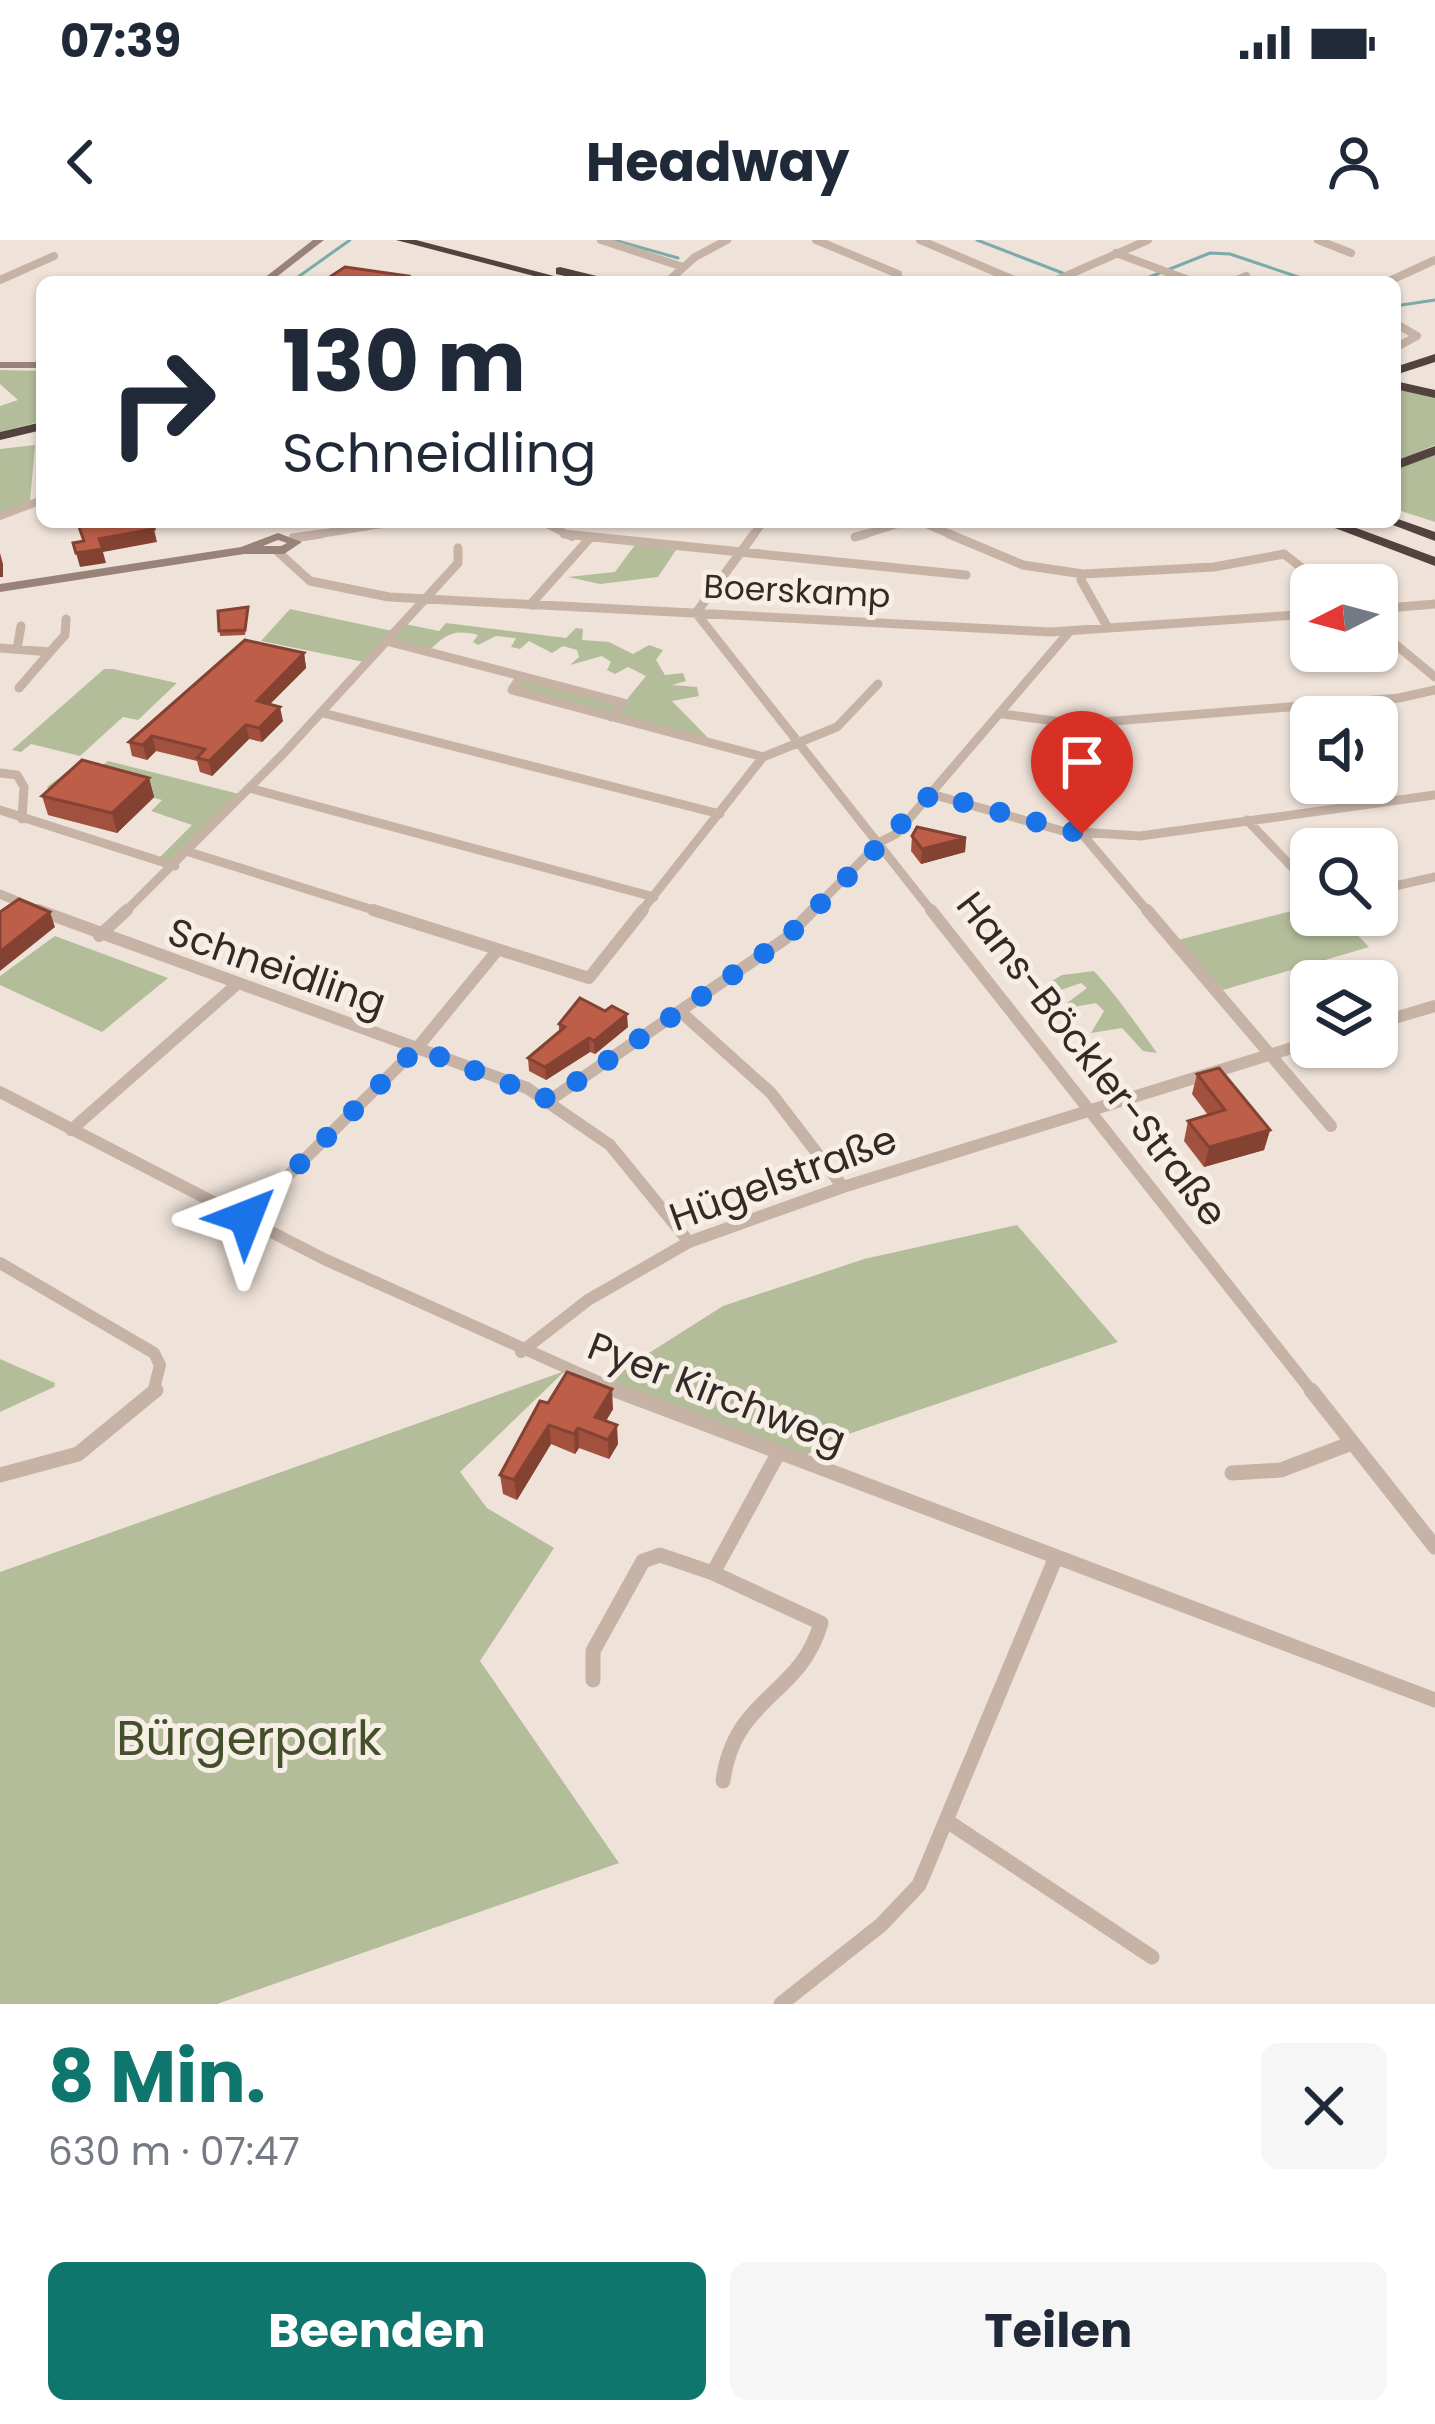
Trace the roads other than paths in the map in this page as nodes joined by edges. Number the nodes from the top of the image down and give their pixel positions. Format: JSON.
{"nodes":[{"id":1,"x":319,"y":240,"type":"edge"},
{"id":2,"x":402,"y":240,"type":"edge"},
{"id":3,"x":601,"y":240,"type":"edge"},
{"id":4,"x":727,"y":240,"type":"edge"},
{"id":5,"x":816,"y":240,"type":"edge"},
{"id":6,"x":936,"y":240,"type":"edge"},
{"id":7,"x":1148,"y":240,"type":"edge"},
{"id":8,"x":1318,"y":240,"type":"edge"},
{"id":9,"x":923,"y":242,"type":"edge"},
{"id":10,"x":439,"y":245,"type":"edge"},
{"id":11,"x":1116,"y":253,"type":"junction"},
{"id":12,"x":1351,"y":253,"type":"dead end"},
{"id":13,"x":54,"y":256,"type":"dead end"},
{"id":14,"x":1435,"y":260,"type":"edge"},
{"id":15,"x":683,"y":267,"type":"junction"},
{"id":16,"x":898,"y":274,"type":"dead end"},
{"id":17,"x":272,"y":276,"type":"edge"},
{"id":18,"x":520,"y":276,"type":"edge"},
{"id":19,"x":550,"y":276,"type":"edge"},
{"id":20,"x":578,"y":276,"type":"edge"},
{"id":21,"x":673,"y":276,"type":"edge"},
{"id":22,"x":1005,"y":276,"type":"edge"},
{"id":23,"x":1065,"y":276,"type":"edge"},
{"id":24,"x":1177,"y":276,"type":"edge"},
{"id":25,"x":1400,"y":276,"type":"edge"},
{"id":26,"x":0,"y":280,"type":"edge"},
{"id":27,"x":1401,"y":327,"type":"edge"},
{"id":28,"x":1401,"y":345,"type":"edge"},
{"id":29,"x":1435,"y":354,"type":"edge"},
{"id":30,"x":1401,"y":360,"type":"edge"},
{"id":31,"x":0,"y":365,"type":"edge"},
{"id":32,"x":36,"y":365,"type":"edge"},
{"id":33,"x":1401,"y":368,"type":"edge"},
{"id":34,"x":1401,"y":386,"type":"edge"},
{"id":35,"x":1435,"y":394,"type":"edge"},
{"id":36,"x":36,"y":428,"type":"edge"},
{"id":37,"x":36,"y":437,"type":"edge"},
{"id":38,"x":0,"y":440,"type":"edge"},
{"id":39,"x":1435,"y":450,"type":"edge"},
{"id":40,"x":1401,"y":464,"type":"edge"},
{"id":41,"x":36,"y":502,"type":"edge"},
{"id":42,"x":1401,"y":514,"type":"edge"},
{"id":43,"x":0,"y":516,"type":"edge"},
{"id":44,"x":1401,"y":525,"type":"edge"},
{"id":45,"x":1435,"y":526,"type":"edge"},
{"id":46,"x":359,"y":528,"type":"edge"},
{"id":47,"x":560,"y":528,"type":"edge"},
{"id":48,"x":759,"y":528,"type":"edge"},
{"id":49,"x":884,"y":528,"type":"edge"},
{"id":50,"x":936,"y":528,"type":"edge"},
{"id":51,"x":1343,"y":528,"type":"edge"},
{"id":52,"x":1375,"y":528,"type":"edge"},
{"id":53,"x":855,"y":537,"type":"dead end"},
{"id":54,"x":1435,"y":537,"type":"edge"},
{"id":55,"x":589,"y":538,"type":"junction"},
{"id":56,"x":280,"y":543,"type":"edge"},
{"id":57,"x":458,"y":548,"type":"dead end"},
{"id":58,"x":1435,"y":550,"type":"edge"},
{"id":59,"x":739,"y":555,"type":"junction"},
{"id":60,"x":1435,"y":562,"type":"edge"},
{"id":61,"x":1297,"y":564,"type":"edge"},
{"id":62,"x":1083,"y":574,"type":"junction"},
{"id":63,"x":965,"y":575,"type":"dead end"},
{"id":64,"x":0,"y":588,"type":"edge"},
{"id":65,"x":426,"y":599,"type":"junction"},
{"id":66,"x":1435,"y":604,"type":"edge"},
{"id":67,"x":530,"y":605,"type":"junction"},
{"id":68,"x":1398,"y":607,"type":"edge"},
{"id":69,"x":695,"y":613,"type":"junction"},
{"id":70,"x":1290,"y":615,"type":"edge"},
{"id":71,"x":67,"y":619,"type":"dead end"},
{"id":72,"x":21,"y":626,"type":"dead end"},
{"id":73,"x":1108,"y":628,"type":"junction"},
{"id":74,"x":1069,"y":632,"type":"junction"},
{"id":75,"x":390,"y":642,"type":"junction"},
{"id":76,"x":1398,"y":646,"type":"edge"},
{"id":77,"x":5,"y":649,"type":"edge"},
{"id":78,"x":50,"y":652,"type":"junction"},
{"id":79,"x":521,"y":676,"type":"junction"},
{"id":80,"x":1435,"y":676,"type":"edge"},
{"id":81,"x":878,"y":683,"type":"dead end"},
{"id":82,"x":20,"y":688,"type":"dead end"},
{"id":83,"x":1435,"y":690,"type":"edge"},
{"id":84,"x":323,"y":712,"type":"junction"},
{"id":85,"x":1003,"y":714,"type":"junction"},
{"id":86,"x":610,"y":717,"type":"junction"},
{"id":87,"x":803,"y":744,"type":"junction"},
{"id":88,"x":763,"y":757,"type":"junction"},
{"id":89,"x":0,"y":772,"type":"edge"},
{"id":90,"x":249,"y":788,"type":"junction"},
{"id":91,"x":931,"y":794,"type":"junction"},
{"id":92,"x":1434,"y":795,"type":"edge"},
{"id":93,"x":0,"y":810,"type":"edge"},
{"id":94,"x":720,"y":814,"type":"junction"},
{"id":95,"x":22,"y":819,"type":"junction"},
{"id":96,"x":1247,"y":820,"type":"junction"},
{"id":97,"x":1082,"y":834,"type":"junction"},
{"id":98,"x":880,"y":842,"type":"junction"},
{"id":99,"x":190,"y":852,"type":"junction"},
{"id":100,"x":1290,"y":864,"type":"edge"},
{"id":101,"x":175,"y":866,"type":"junction"},
{"id":102,"x":1435,"y":878,"type":"edge"},
{"id":103,"x":1398,"y":886,"type":"edge"},
{"id":104,"x":0,"y":894,"type":"edge"},
{"id":105,"x":654,"y":897,"type":"junction"},
{"id":106,"x":99,"y":936,"type":"junction"},
{"id":107,"x":496,"y":952,"type":"junction"},
{"id":108,"x":236,"y":985,"type":"junction"},
{"id":109,"x":1435,"y":1006,"type":"edge"},
{"id":110,"x":682,"y":1013,"type":"junction"},
{"id":111,"x":1398,"y":1017,"type":"edge"},
{"id":112,"x":417,"y":1048,"type":"junction"},
{"id":113,"x":1290,"y":1048,"type":"edge"},
{"id":114,"x":1269,"y":1054,"type":"junction"},
{"id":115,"x":0,"y":1092,"type":"edge"},
{"id":116,"x":550,"y":1100,"type":"junction"},
{"id":117,"x":1089,"y":1111,"type":"junction"},
{"id":118,"x":1331,"y":1126,"type":"dead end"},
{"id":119,"x":70,"y":1130,"type":"junction"},
{"id":120,"x":843,"y":1187,"type":"junction"},
{"id":121,"x":246,"y":1217,"type":"junction"},
{"id":122,"x":688,"y":1242,"type":"junction"},
{"id":123,"x":0,"y":1263,"type":"edge"},
{"id":124,"x":521,"y":1352,"type":"junction"},
{"id":125,"x":1352,"y":1442,"type":"junction"},
{"id":126,"x":779,"y":1452,"type":"junction"},
{"id":127,"x":1232,"y":1473,"type":"dead end"},
{"id":128,"x":0,"y":1474,"type":"edge"},
{"id":129,"x":1435,"y":1547,"type":"edge"},
{"id":130,"x":1056,"y":1557,"type":"junction"},
{"id":131,"x":713,"y":1573,"type":"junction"},
{"id":132,"x":592,"y":1680,"type":"dead end"},
{"id":133,"x":1435,"y":1700,"type":"edge"},
{"id":134,"x":723,"y":1781,"type":"dead end"},
{"id":135,"x":946,"y":1821,"type":"junction"},
{"id":136,"x":1152,"y":1957,"type":"dead end"},
{"id":137,"x":781,"y":2004,"type":"edge"}],
"edges":[{"from":1,"to":17,"type":"street"},
{"from":2,"to":10,"type":"highway"},
{"from":3,"to":15,"type":"street"},
{"from":4,"to":15,"type":"street"},
{"from":5,"to":16,"type":"street"},
{"from":6,"to":9,"type":"street"},
{"from":7,"to":11,"type":"street"},
{"from":8,"to":12,"type":"street"},
{"from":9,"to":22,"type":"street"},
{"from":10,"to":18,"type":"highway"},
{"from":10,"to":19,"type":"highway"},
{"from":10,"to":20,"type":"highway"},
{"from":11,"to":23,"type":"street"},
{"from":11,"to":24,"type":"street"},
{"from":13,"to":26,"type":"street"},
{"from":14,"to":25,"type":"street"},
{"from":15,"to":21,"type":"street"},
{"from":27,"to":28,"type":"street"},
{"from":29,"to":30,"type":"highway"},
{"from":29,"to":33,"type":"highway"},
{"from":31,"to":32,"type":"street"},
{"from":34,"to":35,"type":"highway"},
{"from":36,"to":38,"type":"highway"},
{"from":37,"to":38,"type":"highway"},
{"from":39,"to":40,"type":"highway"},
{"from":41,"to":43,"type":"street"},
{"from":42,"to":45,"type":"highway"},
{"from":44,"to":54,"type":"highway"},
{"from":46,"to":56,"type":"street"},
{"from":47,"to":55,"type":"street"},
{"from":48,"to":59,"type":"street"},
{"from":49,"to":53,"type":"street"},
{"from":50,"to":62,"type":"street"},
{"from":51,"to":60,"type":"highway"},
{"from":52,"to":58,"type":"highway"},
{"from":55,"to":59,"type":"street"},
{"from":55,"to":67,"type":"street"},
{"from":56,"to":64,"type":"street"},
{"from":56,"to":65,"type":"street","name":"Boerskamp"},
{"from":57,"to":65,"type":"street"},
{"from":59,"to":63,"type":"street"},
{"from":59,"to":69,"type":"street"},
{"from":61,"to":62,"type":"street"},
{"from":62,"to":73,"type":"street"},
{"from":65,"to":67,"type":"street","name":"Boerskamp"},
{"from":65,"to":75,"type":"street"},
{"from":66,"to":68,"type":"street"},
{"from":67,"to":69,"type":"street","name":"Boerskamp"},
{"from":69,"to":74,"type":"street","name":"Boerskamp"},
{"from":69,"to":87,"type":"street","name":"Hans-Böckler-Straße"},
{"from":70,"to":73,"type":"street","name":"Boerskamp"},
{"from":71,"to":78,"type":"street"},
{"from":72,"to":77,"type":"street"},
{"from":73,"to":74,"type":"street","name":"Boerskamp"},
{"from":74,"to":85,"type":"street"},
{"from":75,"to":79,"type":"street"},
{"from":75,"to":84,"type":"street"},
{"from":76,"to":80,"type":"street"},
{"from":77,"to":78,"type":"street"},
{"from":78,"to":82,"type":"street"},
{"from":79,"to":86,"type":"street"},
{"from":79,"to":86,"type":"street"},
{"from":81,"to":87,"type":"street"},
{"from":83,"to":85,"type":"street"},
{"from":84,"to":90,"type":"street"},
{"from":84,"to":94,"type":"street"},
{"from":85,"to":91,"type":"street"},
{"from":86,"to":88,"type":"street"},
{"from":87,"to":88,"type":"street"},
{"from":87,"to":98,"type":"street","name":"Hans-Böckler-Straße"},
{"from":88,"to":94,"type":"street"},
{"from":89,"to":95,"type":"street"},
{"from":90,"to":99,"type":"street"},
{"from":90,"to":105,"type":"street"},
{"from":91,"to":97,"type":"street"},
{"from":91,"to":98,"type":"street"},
{"from":92,"to":96,"type":"street"},
{"from":93,"to":95,"type":"street"},
{"from":94,"to":105,"type":"street"},
{"from":95,"to":101,"type":"street"},
{"from":96,"to":97,"type":"street"},
{"from":96,"to":100,"type":"street"},
{"from":97,"to":114,"type":"street"},
{"from":98,"to":110,"type":"street"},
{"from":98,"to":117,"type":"street","name":"Hans-Böckler-Straße"},
{"from":99,"to":101,"type":"street"},
{"from":99,"to":107,"type":"street"},
{"from":101,"to":106,"type":"street"},
{"from":102,"to":103,"type":"street"},
{"from":104,"to":106,"type":"street","name":"Schneidling"},
{"from":105,"to":107,"type":"street"},
{"from":106,"to":108,"type":"street","name":"Schneidling"},
{"from":107,"to":112,"type":"street"},
{"from":108,"to":112,"type":"street","name":"Schneidling"},
{"from":108,"to":119,"type":"street"},
{"from":109,"to":111,"type":"street"},
{"from":110,"to":116,"type":"street"},
{"from":110,"to":120,"type":"street"},
{"from":112,"to":116,"type":"street","name":"Schneidling"},
{"from":112,"to":121,"type":"street"},
{"from":113,"to":114,"type":"street","name":"Hügelstraße"},
{"from":114,"to":117,"type":"street","name":"Hügelstraße"},
{"from":114,"to":118,"type":"street"},
{"from":115,"to":119,"type":"street","name":"Pyer Kirchweg"},
{"from":116,"to":122,"type":"street","name":"Schneidling"},
{"from":117,"to":120,"type":"street","name":"Hügelstraße"},
{"from":117,"to":125,"type":"street","name":"Hans-Böckler-Straße"},
{"from":119,"to":121,"type":"street","name":"Pyer Kirchweg"},
{"from":120,"to":122,"type":"street","name":"Hügelstraße"},
{"from":121,"to":124,"type":"street","name":"Pyer Kirchweg"},
{"from":122,"to":124,"type":"street","name":"Hügelstraße"},
{"from":123,"to":128,"type":"street"},
{"from":124,"to":126,"type":"street","name":"Pyer Kirchweg"},
{"from":125,"to":127,"type":"street"},
{"from":125,"to":129,"type":"street","name":"Hans-Böckler-Straße"},
{"from":126,"to":130,"type":"street","name":"Pyer Kirchweg"},
{"from":126,"to":131,"type":"street"},
{"from":130,"to":133,"type":"street","name":"Pyer Kirchweg"},
{"from":130,"to":135,"type":"street"},
{"from":131,"to":132,"type":"street"},
{"from":131,"to":134,"type":"street"},
{"from":135,"to":136,"type":"street"},
{"from":135,"to":137,"type":"street"}]}
